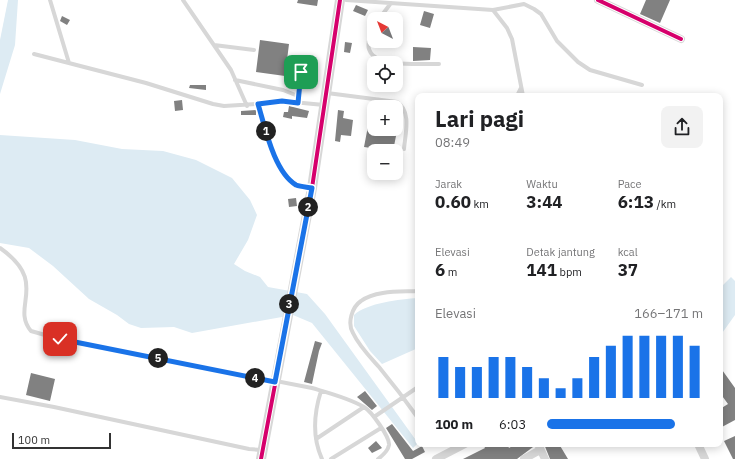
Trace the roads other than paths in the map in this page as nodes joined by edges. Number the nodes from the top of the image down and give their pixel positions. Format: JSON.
{"nodes":[{"id":1,"x":50,"y":0,"type":"edge"},
{"id":2,"x":183,"y":0,"type":"edge"},
{"id":3,"x":340,"y":0,"type":"edge"},
{"id":4,"x":346,"y":0,"type":"edge"},
{"id":5,"x":598,"y":0,"type":"edge"},
{"id":6,"x":391,"y":3,"type":"junction"},
{"id":7,"x":493,"y":10,"type":"junction"},
{"id":8,"x":384,"y":12,"type":"edge"},
{"id":9,"x":681,"y":39,"type":"dead end"},
{"id":10,"x":214,"y":44,"type":"junction"},
{"id":11,"x":370,"y":48,"type":"edge"},
{"id":12,"x":254,"y":50,"type":"dead end"},
{"id":13,"x":34,"y":54,"type":"dead end"},
{"id":14,"x":69,"y":63,"type":"junction"},
{"id":15,"x":439,"y":64,"type":"dead end"},
{"id":16,"x":301,"y":72,"type":"dead end"},
{"id":17,"x":235,"y":80,"type":"junction"},
{"id":18,"x":642,"y":85,"type":"dead end"},
{"id":19,"x":521,"y":87,"type":"junction"},
{"id":20,"x":326,"y":93,"type":"junction"},
{"id":21,"x":518,"y":93,"type":"edge"},
{"id":22,"x":522,"y":93,"type":"edge"},
{"id":23,"x":298,"y":96,"type":"junction"},
{"id":24,"x":298,"y":103,"type":"junction"},
{"id":25,"x":258,"y":104,"type":"junction"},
{"id":26,"x":248,"y":106,"type":"junction"},
{"id":27,"x":324,"y":106,"type":"junction"},
{"id":28,"x":404,"y":150,"type":"dead end"},
{"id":29,"x":312,"y":188,"type":"junction"},
{"id":30,"x":0,"y":248,"type":"edge"},
{"id":31,"x":415,"y":291,"type":"edge"},
{"id":32,"x":275,"y":382,"type":"junction"},
{"id":33,"x":415,"y":389,"type":"edge"},
{"id":34,"x":322,"y":391,"type":"junction"},
{"id":35,"x":402,"y":396,"type":"junction"},
{"id":36,"x":0,"y":398,"type":"edge"},
{"id":37,"x":364,"y":407,"type":"junction"},
{"id":38,"x":415,"y":414,"type":"edge"},
{"id":39,"x":374,"y":417,"type":"junction"},
{"id":40,"x":381,"y":428,"type":"junction"},
{"id":41,"x":316,"y":439,"type":"junction"},
{"id":42,"x":460,"y":447,"type":"edge"},
{"id":43,"x":539,"y":447,"type":"edge"},
{"id":44,"x":699,"y":447,"type":"edge"},
{"id":45,"x":261,"y":454,"type":"edge"},
{"id":46,"x":441,"y":458,"type":"edge"},
{"id":47,"x":322,"y":459,"type":"edge"},
{"id":48,"x":331,"y":459,"type":"edge"},
{"id":49,"x":378,"y":459,"type":"edge"},
{"id":50,"x":524,"y":459,"type":"edge"},
{"id":51,"x":546,"y":459,"type":"edge"},
{"id":52,"x":705,"y":459,"type":"edge"}],
"edges":[{"from":1,"to":14,"type":"lane"},
{"from":2,"to":10,"type":"lane"},
{"from":3,"to":20,"type":"street"},
{"from":4,"to":6,"type":"lane"},
{"from":5,"to":9,"type":"street"},
{"from":6,"to":7,"type":"lane"},
{"from":6,"to":8,"type":"lane"},
{"from":7,"to":18,"type":"lane"},
{"from":7,"to":19,"type":"lane"},
{"from":10,"to":12,"type":"lane"},
{"from":10,"to":17,"type":"lane"},
{"from":11,"to":15,"type":"lane"},
{"from":13,"to":14,"type":"lane"},
{"from":14,"to":26,"type":"lane"},
{"from":16,"to":23,"type":"lane"},
{"from":17,"to":23,"type":"lane"},
{"from":17,"to":26,"type":"lane"},
{"from":19,"to":21,"type":"lane"},
{"from":19,"to":22,"type":"lane"},
{"from":20,"to":27,"type":"street"},
{"from":20,"to":28,"type":"lane"},
{"from":23,"to":24,"type":"lane"},
{"from":24,"to":25,"type":"lane"},
{"from":24,"to":27,"type":"lane"},
{"from":25,"to":26,"type":"lane"},
{"from":25,"to":29,"type":"lane"},
{"from":27,"to":29,"type":"street"},
{"from":29,"to":32,"type":"street"},
{"from":30,"to":32,"type":"lane"},
{"from":31,"to":35,"type":"lane"},
{"from":32,"to":34,"type":"lane"},
{"from":32,"to":45,"type":"street"},
{"from":33,"to":35,"type":"lane"},
{"from":34,"to":37,"type":"lane"},
{"from":34,"to":41,"type":"lane"},
{"from":35,"to":38,"type":"lane"},
{"from":35,"to":39,"type":"lane"},
{"from":36,"to":45,"type":"lane"},
{"from":37,"to":39,"type":"lane"},
{"from":37,"to":41,"type":"lane"},
{"from":39,"to":40,"type":"lane"},
{"from":40,"to":48,"type":"lane"},
{"from":40,"to":49,"type":"lane"},
{"from":41,"to":47,"type":"lane"},
{"from":42,"to":46,"type":"street"},
{"from":43,"to":50,"type":"street"},
{"from":43,"to":51,"type":"street"},
{"from":44,"to":52,"type":"street"}]}
